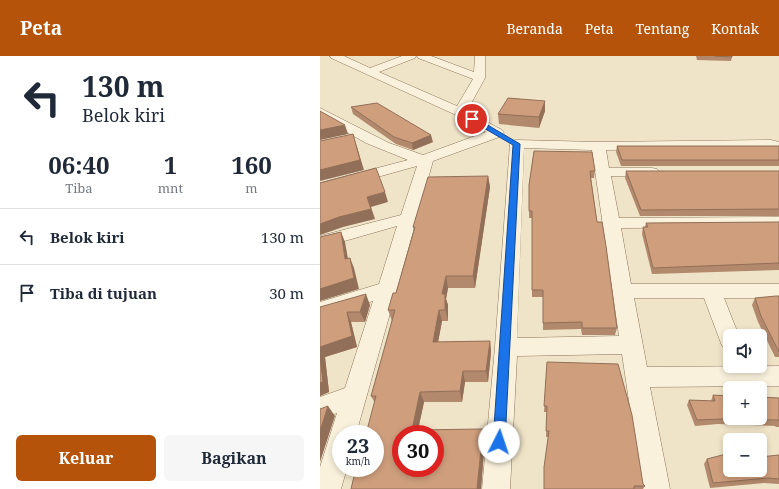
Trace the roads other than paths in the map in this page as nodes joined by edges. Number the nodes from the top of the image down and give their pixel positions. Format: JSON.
{"nodes":[{"id":1,"x":335,"y":56,"type":"edge"},
{"id":2,"x":411,"y":56,"type":"edge"},
{"id":3,"x":422,"y":56,"type":"edge"},
{"id":4,"x":480,"y":56,"type":"edge"},
{"id":5,"x":371,"y":71,"type":"junction"},
{"id":6,"x":479,"y":78,"type":"junction"},
{"id":7,"x":460,"y":112,"type":"junction"},
{"id":8,"x":321,"y":113,"type":"edge"},
{"id":9,"x":497,"y":133,"type":"junction"},
{"id":10,"x":363,"y":137,"type":"junction"},
{"id":11,"x":342,"y":142,"type":"edge"},
{"id":12,"x":517,"y":144,"type":"junction"},
{"id":13,"x":598,"y":146,"type":"junction"},
{"id":14,"x":779,"y":146,"type":"edge"},
{"id":15,"x":426,"y":160,"type":"junction"},
{"id":16,"x":602,"y":172,"type":"junction"},
{"id":17,"x":664,"y":172,"type":"edge"},
{"id":18,"x":320,"y":188,"type":"edge"},
{"id":19,"x":408,"y":218,"type":"junction"},
{"id":20,"x":779,"y":222,"type":"edge"},
{"id":21,"x":611,"y":223,"type":"junction"},
{"id":22,"x":320,"y":242,"type":"edge"},
{"id":23,"x":387,"y":289,"type":"junction"},
{"id":24,"x":623,"y":291,"type":"junction"},
{"id":25,"x":711,"y":291,"type":"junction"},
{"id":26,"x":779,"y":291,"type":"edge"},
{"id":27,"x":320,"y":310,"type":"edge"},
{"id":28,"x":726,"y":329,"type":"edge"},
{"id":29,"x":630,"y":345,"type":"junction"},
{"id":30,"x":506,"y":347,"type":"junction"},
{"id":31,"x":723,"y":372,"type":"edge"},
{"id":32,"x":757,"y":373,"type":"edge"},
{"id":33,"x":779,"y":376,"type":"edge"},
{"id":34,"x":636,"y":377,"type":"junction"},
{"id":35,"x":355,"y":395,"type":"junction"},
{"id":36,"x":320,"y":408,"type":"edge"},
{"id":37,"x":346,"y":425,"type":"edge"},
{"id":38,"x":332,"y":472,"type":"edge"},
{"id":39,"x":327,"y":489,"type":"edge"},
{"id":40,"x":496,"y":489,"type":"edge"},
{"id":41,"x":656,"y":489,"type":"edge"}],
"edges":[{"from":1,"to":5,"type":"street"},
{"from":2,"to":5,"type":"street"},
{"from":3,"to":6,"type":"street"},
{"from":4,"to":6,"type":"street"},
{"from":5,"to":7,"type":"street"},
{"from":6,"to":7,"type":"street"},
{"from":7,"to":9,"type":"street"},
{"from":8,"to":10,"type":"street"},
{"from":9,"to":12,"type":"street"},
{"from":9,"to":15,"type":"street"},
{"from":10,"to":11,"type":"street"},
{"from":10,"to":15,"type":"street"},
{"from":12,"to":13,"type":"street"},
{"from":12,"to":30,"type":"street"},
{"from":13,"to":14,"type":"street"},
{"from":13,"to":16,"type":"street"},
{"from":15,"to":18,"type":"street"},
{"from":15,"to":19,"type":"street"},
{"from":16,"to":17,"type":"street"},
{"from":16,"to":21,"type":"street"},
{"from":19,"to":22,"type":"street"},
{"from":19,"to":23,"type":"street"},
{"from":20,"to":21,"type":"street"},
{"from":21,"to":24,"type":"street"},
{"from":23,"to":27,"type":"street"},
{"from":23,"to":35,"type":"street"},
{"from":24,"to":25,"type":"street"},
{"from":24,"to":29,"type":"street"},
{"from":25,"to":26,"type":"street"},
{"from":25,"to":28,"type":"street"},
{"from":29,"to":30,"type":"street"},
{"from":29,"to":34,"type":"street"},
{"from":30,"to":40,"type":"street"},
{"from":31,"to":34,"type":"street"},
{"from":32,"to":33,"type":"street"},
{"from":34,"to":41,"type":"street"},
{"from":35,"to":36,"type":"street"},
{"from":35,"to":37,"type":"street"},
{"from":38,"to":39,"type":"street"}]}
